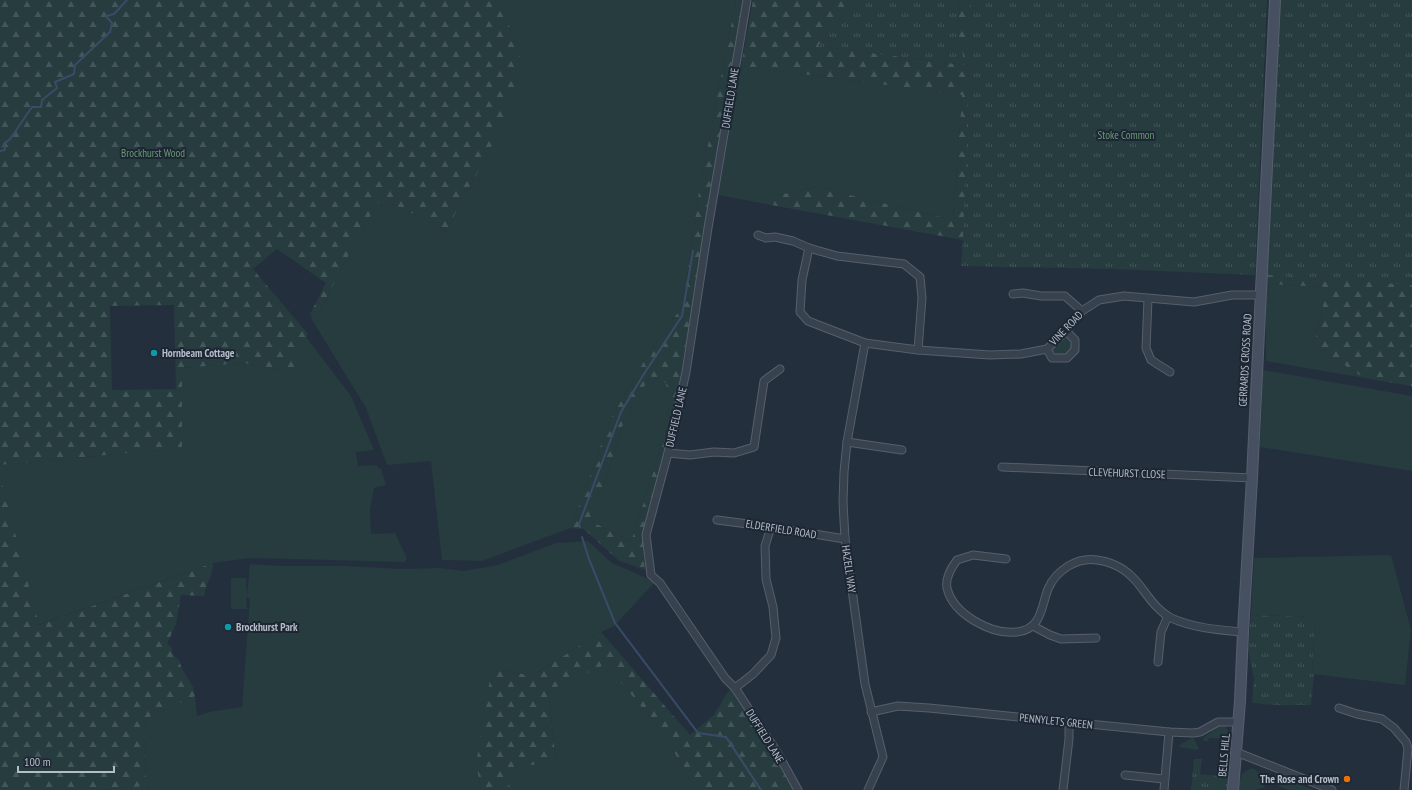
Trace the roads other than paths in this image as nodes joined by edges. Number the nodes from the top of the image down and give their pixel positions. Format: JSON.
{"nodes":[{"id":1,"x":747,"y":0,"type":"edge"},
{"id":2,"x":1275,"y":0,"type":"edge"},
{"id":3,"x":758,"y":235,"type":"dead end"},
{"id":4,"x":809,"y":248,"type":"junction"},
{"id":5,"x":1013,"y":294,"type":"dead end"},
{"id":6,"x":1260,"y":295,"type":"junction"},
{"id":7,"x":1148,"y":299,"type":"junction"},
{"id":8,"x":1082,"y":311,"type":"junction"},
{"id":9,"x":1066,"y":331,"type":"junction"},
{"id":10,"x":865,"y":343,"type":"junction"},
{"id":11,"x":1047,"y":348,"type":"junction"},
{"id":12,"x":918,"y":350,"type":"junction"},
{"id":13,"x":780,"y":369,"type":"dead end"},
{"id":14,"x":1170,"y":372,"type":"dead end"},
{"id":15,"x":847,"y":442,"type":"junction"},
{"id":16,"x":902,"y":450,"type":"dead end"},
{"id":17,"x":668,"y":453,"type":"junction"},
{"id":18,"x":1002,"y":467,"type":"dead end"},
{"id":19,"x":1252,"y":478,"type":"junction"},
{"id":20,"x":717,"y":520,"type":"dead end"},
{"id":21,"x":771,"y":527,"type":"junction"},
{"id":22,"x":845,"y":539,"type":"junction"},
{"id":23,"x":1006,"y":559,"type":"dead end"},
{"id":24,"x":1168,"y":616,"type":"junction"},
{"id":25,"x":1033,"y":626,"type":"junction"},
{"id":26,"x":1243,"y":632,"type":"junction"},
{"id":27,"x":1096,"y":638,"type":"dead end"},
{"id":28,"x":1158,"y":662,"type":"dead end"},
{"id":29,"x":735,"y":688,"type":"junction"},
{"id":30,"x":1338,"y":708,"type":"dead end"},
{"id":31,"x":871,"y":712,"type":"junction"},
{"id":32,"x":1070,"y":722,"type":"junction"},
{"id":33,"x":1238,"y":722,"type":"junction"},
{"id":34,"x":1169,"y":732,"type":"junction"},
{"id":35,"x":1236,"y":752,"type":"junction"},
{"id":36,"x":1125,"y":775,"type":"dead end"},
{"id":37,"x":1164,"y":779,"type":"junction"},
{"id":38,"x":798,"y":790,"type":"edge"},
{"id":39,"x":871,"y":790,"type":"edge"},
{"id":40,"x":1063,"y":790,"type":"edge"},
{"id":41,"x":1164,"y":790,"type":"edge"},
{"id":42,"x":1233,"y":790,"type":"edge"},
{"id":43,"x":1332,"y":790,"type":"edge"},
{"id":44,"x":1404,"y":790,"type":"edge"}],
"edges":[{"from":1,"to":17,"type":"street","name":"DUFFIELD LANE"},
{"from":2,"to":6,"type":"main road","name":"GERRARDS CROSS ROAD"},
{"from":3,"to":4,"type":"street"},
{"from":4,"to":10,"type":"street","name":"VINE ROAD"},
{"from":4,"to":12,"type":"street"},
{"from":5,"to":8,"type":"street"},
{"from":6,"to":7,"type":"street","name":"VINE ROAD"},
{"from":6,"to":19,"type":"main road","name":"GERRARDS CROSS ROAD"},
{"from":7,"to":8,"type":"street","name":"VINE ROAD"},
{"from":7,"to":14,"type":"street"},
{"from":8,"to":9,"type":"street","name":"VINE ROAD"},
{"from":9,"to":11,"type":"street","name":"VINE ROAD"},
{"from":9,"to":11,"type":"street"},
{"from":10,"to":12,"type":"street","name":"VINE ROAD"},
{"from":10,"to":15,"type":"street","name":"HAZELL WAY"},
{"from":11,"to":12,"type":"street","name":"VINE ROAD"},
{"from":13,"to":17,"type":"street"},
{"from":15,"to":16,"type":"street"},
{"from":15,"to":22,"type":"street","name":"HAZELL WAY"},
{"from":17,"to":29,"type":"street","name":"DUFFIELD LANE"},
{"from":18,"to":19,"type":"street","name":"CLEVEHURST CLOSE"},
{"from":19,"to":26,"type":"main road","name":"GERRARDS CROSS ROAD"},
{"from":20,"to":21,"type":"street","name":"ELDERFIELD ROAD"},
{"from":21,"to":22,"type":"street","name":"ELDERFIELD ROAD"},
{"from":21,"to":29,"type":"street"},
{"from":22,"to":31,"type":"street","name":"HAZELL WAY"},
{"from":23,"to":25,"type":"street"},
{"from":24,"to":25,"type":"street"},
{"from":24,"to":26,"type":"street"},
{"from":24,"to":28,"type":"street"},
{"from":25,"to":27,"type":"street"},
{"from":26,"to":33,"type":"main road","name":"GERRARDS CROSS ROAD"},
{"from":29,"to":38,"type":"street","name":"DUFFIELD LANE"},
{"from":30,"to":44,"type":"street"},
{"from":31,"to":32,"type":"street","name":"PENNYLETS GREEN"},
{"from":31,"to":39,"type":"street","name":"HAZELL WAY"},
{"from":32,"to":34,"type":"street","name":"PENNYLETS GREEN"},
{"from":32,"to":40,"type":"street"},
{"from":33,"to":34,"type":"street","name":"PENNYLETS GREEN"},
{"from":33,"to":35,"type":"main road","name":"BELLS HILL"},
{"from":34,"to":37,"type":"street"},
{"from":35,"to":42,"type":"main road","name":"BELLS HILL"},
{"from":35,"to":43,"type":"street"},
{"from":36,"to":37,"type":"street"},
{"from":37,"to":41,"type":"street"}]}
